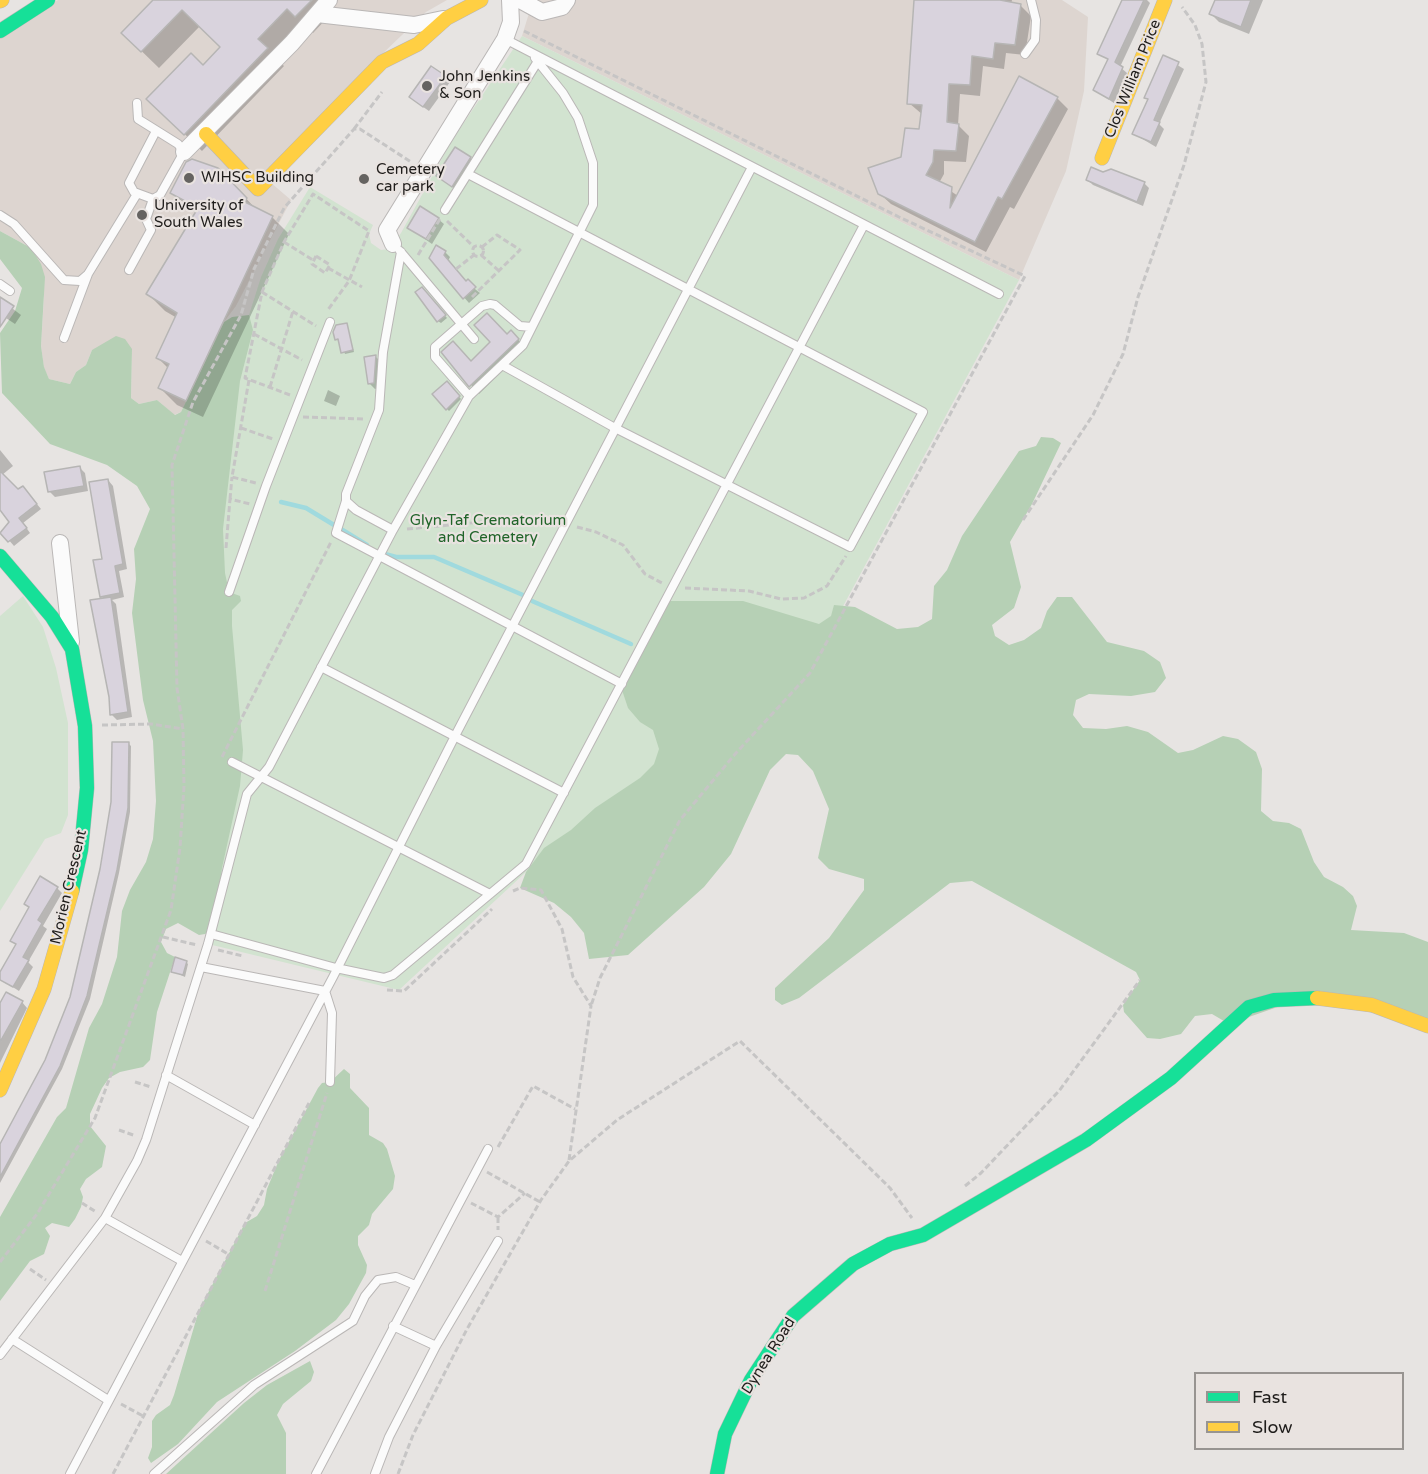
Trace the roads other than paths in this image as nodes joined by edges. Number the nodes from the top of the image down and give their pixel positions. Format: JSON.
{"nodes":[{"id":1,"x":48,"y":0,"type":"edge"},
{"id":2,"x":329,"y":0,"type":"edge"},
{"id":3,"x":481,"y":0,"type":"edge"},
{"id":4,"x":510,"y":0,"type":"edge"},
{"id":5,"x":520,"y":0,"type":"edge"},
{"id":6,"x":567,"y":0,"type":"edge"},
{"id":7,"x":1031,"y":0,"type":"edge"},
{"id":8,"x":1165,"y":0,"type":"edge"},
{"id":9,"x":317,"y":14,"type":"junction"},
{"id":10,"x":447,"y":18,"type":"junction"},
{"id":11,"x":0,"y":30,"type":"edge"},
{"id":12,"x":506,"y":39,"type":"junction"},
{"id":13,"x":1025,"y":54,"type":"dead end"},
{"id":14,"x":536,"y":58,"type":"junction"},
{"id":15,"x":137,"y":103,"type":"dead end"},
{"id":16,"x":156,"y":131,"type":"junction"},
{"id":17,"x":206,"y":134,"type":"junction"},
{"id":18,"x":184,"y":152,"type":"junction"},
{"id":19,"x":1102,"y":158,"type":"dead end"},
{"id":20,"x":752,"y":167,"type":"junction"},
{"id":21,"x":468,"y":174,"type":"junction"},
{"id":22,"x":137,"y":194,"type":"junction"},
{"id":23,"x":153,"y":199,"type":"junction"},
{"id":24,"x":445,"y":210,"type":"dead end"},
{"id":25,"x":0,"y":215,"type":"edge"},
{"id":26,"x":864,"y":225,"type":"junction"},
{"id":27,"x":579,"y":233,"type":"junction"},
{"id":28,"x":397,"y":248,"type":"junction"},
{"id":29,"x":129,"y":270,"type":"dead end"},
{"id":30,"x":88,"y":274,"type":"junction"},
{"id":31,"x":0,"y":285,"type":"edge"},
{"id":32,"x":688,"y":290,"type":"junction"},
{"id":33,"x":10,"y":291,"type":"dead end"},
{"id":34,"x":999,"y":294,"type":"dead end"},
{"id":35,"x":325,"y":319,"type":"road end"},
{"id":36,"x":463,"y":323,"type":"junction"},
{"id":37,"x":532,"y":327,"type":"junction"},
{"id":38,"x":64,"y":338,"type":"dead end"},
{"id":39,"x":474,"y":339,"type":"dead end"},
{"id":40,"x":800,"y":348,"type":"junction"},
{"id":41,"x":502,"y":365,"type":"junction"},
{"id":42,"x":469,"y":396,"type":"junction"},
{"id":43,"x":615,"y":428,"type":"junction"},
{"id":44,"x":728,"y":486,"type":"junction"},
{"id":45,"x":346,"y":501,"type":"junction"},
{"id":46,"x":393,"y":530,"type":"junction"},
{"id":47,"x":60,"y":543,"type":"dead end"},
{"id":48,"x":0,"y":556,"type":"edge"},
{"id":49,"x":380,"y":556,"type":"junction"},
{"id":50,"x":229,"y":592,"type":"dead end"},
{"id":51,"x":514,"y":625,"type":"junction"},
{"id":52,"x":72,"y":649,"type":"junction"},
{"id":53,"x":321,"y":668,"type":"junction"},
{"id":54,"x":622,"y":684,"type":"junction"},
{"id":55,"x":455,"y":736,"type":"junction"},
{"id":56,"x":232,"y":762,"type":"road end"},
{"id":57,"x":261,"y":776,"type":"junction"},
{"id":58,"x":564,"y":793,"type":"junction"},
{"id":59,"x":398,"y":847,"type":"junction"},
{"id":60,"x":490,"y":894,"type":"junction"},
{"id":61,"x":211,"y":934,"type":"junction"},
{"id":62,"x":201,"y":967,"type":"junction"},
{"id":63,"x":336,"y":968,"type":"junction"},
{"id":64,"x":325,"y":991,"type":"junction"},
{"id":65,"x":1428,"y":1026,"type":"edge"},
{"id":66,"x":166,"y":1074,"type":"junction"},
{"id":67,"x":330,"y":1082,"type":"road end"},
{"id":68,"x":0,"y":1090,"type":"edge"},
{"id":69,"x":255,"y":1125,"type":"junction"},
{"id":70,"x":488,"y":1149,"type":"road end"},
{"id":71,"x":105,"y":1218,"type":"junction"},
{"id":72,"x":498,"y":1241,"type":"dead end"},
{"id":73,"x":182,"y":1261,"type":"junction"},
{"id":74,"x":415,"y":1285,"type":"junction"},
{"id":75,"x":393,"y":1326,"type":"junction"},
{"id":76,"x":12,"y":1339,"type":"junction"},
{"id":77,"x":436,"y":1346,"type":"junction"},
{"id":78,"x":0,"y":1355,"type":"edge"},
{"id":79,"x":109,"y":1399,"type":"junction"},
{"id":80,"x":70,"y":1474,"type":"edge"},
{"id":81,"x":154,"y":1474,"type":"edge"},
{"id":82,"x":316,"y":1474,"type":"edge"},
{"id":83,"x":375,"y":1474,"type":"edge"},
{"id":84,"x":717,"y":1474,"type":"edge"}],
"edges":[{"from":1,"to":11,"type":"main road"},
{"from":2,"to":9,"type":"street"},
{"from":3,"to":10,"type":"main road"},
{"from":4,"to":12,"type":"street"},
{"from":5,"to":6,"type":"street"},
{"from":7,"to":13,"type":"lane"},
{"from":8,"to":19,"type":"main road","name":"Clos William Price"},
{"from":9,"to":10,"type":"street"},
{"from":9,"to":17,"type":"street"},
{"from":10,"to":17,"type":"main road"},
{"from":12,"to":14,"type":"lane"},
{"from":12,"to":28,"type":"street"},
{"from":14,"to":20,"type":"lane"},
{"from":14,"to":21,"type":"lane"},
{"from":14,"to":27,"type":"lane"},
{"from":15,"to":16,"type":"lane"},
{"from":16,"to":18,"type":"lane"},
{"from":16,"to":22,"type":"lane"},
{"from":17,"to":18,"type":"street"},
{"from":18,"to":23,"type":"lane"},
{"from":20,"to":26,"type":"lane"},
{"from":20,"to":32,"type":"lane"},
{"from":21,"to":24,"type":"lane"},
{"from":21,"to":27,"type":"lane"},
{"from":22,"to":23,"type":"lane"},
{"from":22,"to":30,"type":"lane"},
{"from":23,"to":29,"type":"lane"},
{"from":25,"to":30,"type":"lane"},
{"from":26,"to":34,"type":"lane"},
{"from":26,"to":40,"type":"lane"},
{"from":27,"to":32,"type":"lane"},
{"from":27,"to":37,"type":"lane"},
{"from":28,"to":36,"type":"lane"},
{"from":28,"to":45,"type":"lane"},
{"from":30,"to":38,"type":"lane"},
{"from":31,"to":33,"type":"lane"},
{"from":32,"to":40,"type":"lane"},
{"from":32,"to":43,"type":"lane"},
{"from":35,"to":50,"type":"lane"},
{"from":36,"to":37,"type":"lane"},
{"from":36,"to":39,"type":"lane"},
{"from":36,"to":42,"type":"lane"},
{"from":37,"to":41,"type":"lane"},
{"from":40,"to":44,"type":"lane"},
{"from":40,"to":44,"type":"lane"},
{"from":41,"to":42,"type":"lane"},
{"from":41,"to":43,"type":"lane"},
{"from":42,"to":46,"type":"lane"},
{"from":43,"to":44,"type":"lane"},
{"from":43,"to":51,"type":"lane"},
{"from":44,"to":54,"type":"lane"},
{"from":45,"to":46,"type":"lane"},
{"from":45,"to":49,"type":"lane"},
{"from":46,"to":49,"type":"lane"},
{"from":47,"to":52,"type":"street"},
{"from":48,"to":52,"type":"main road","name":"Morien Crescent"},
{"from":49,"to":51,"type":"lane"},
{"from":49,"to":53,"type":"lane"},
{"from":51,"to":54,"type":"lane"},
{"from":51,"to":55,"type":"lane"},
{"from":52,"to":68,"type":"main road","name":"Morien Crescent"},
{"from":53,"to":55,"type":"lane"},
{"from":53,"to":57,"type":"lane"},
{"from":54,"to":58,"type":"lane"},
{"from":55,"to":58,"type":"lane"},
{"from":55,"to":59,"type":"lane"},
{"from":56,"to":57,"type":"lane"},
{"from":57,"to":59,"type":"lane"},
{"from":57,"to":61,"type":"lane"},
{"from":58,"to":60,"type":"lane"},
{"from":59,"to":60,"type":"lane"},
{"from":59,"to":63,"type":"lane"},
{"from":60,"to":63,"type":"lane"},
{"from":61,"to":62,"type":"lane"},
{"from":61,"to":63,"type":"lane"},
{"from":62,"to":64,"type":"lane"},
{"from":62,"to":66,"type":"lane"},
{"from":63,"to":64,"type":"lane"},
{"from":64,"to":67,"type":"lane"},
{"from":64,"to":69,"type":"lane"},
{"from":65,"to":84,"type":"main road","name":"Dynea Road"},
{"from":66,"to":69,"type":"lane"},
{"from":66,"to":71,"type":"lane"},
{"from":69,"to":73,"type":"lane"},
{"from":70,"to":74,"type":"lane"},
{"from":71,"to":73,"type":"lane"},
{"from":71,"to":76,"type":"lane"},
{"from":72,"to":77,"type":"lane"},
{"from":73,"to":79,"type":"lane"},
{"from":74,"to":75,"type":"lane"},
{"from":74,"to":81,"type":"lane"},
{"from":75,"to":77,"type":"lane"},
{"from":75,"to":82,"type":"lane"},
{"from":76,"to":78,"type":"lane"},
{"from":76,"to":79,"type":"lane"},
{"from":77,"to":83,"type":"lane"},
{"from":79,"to":80,"type":"lane"}]}
